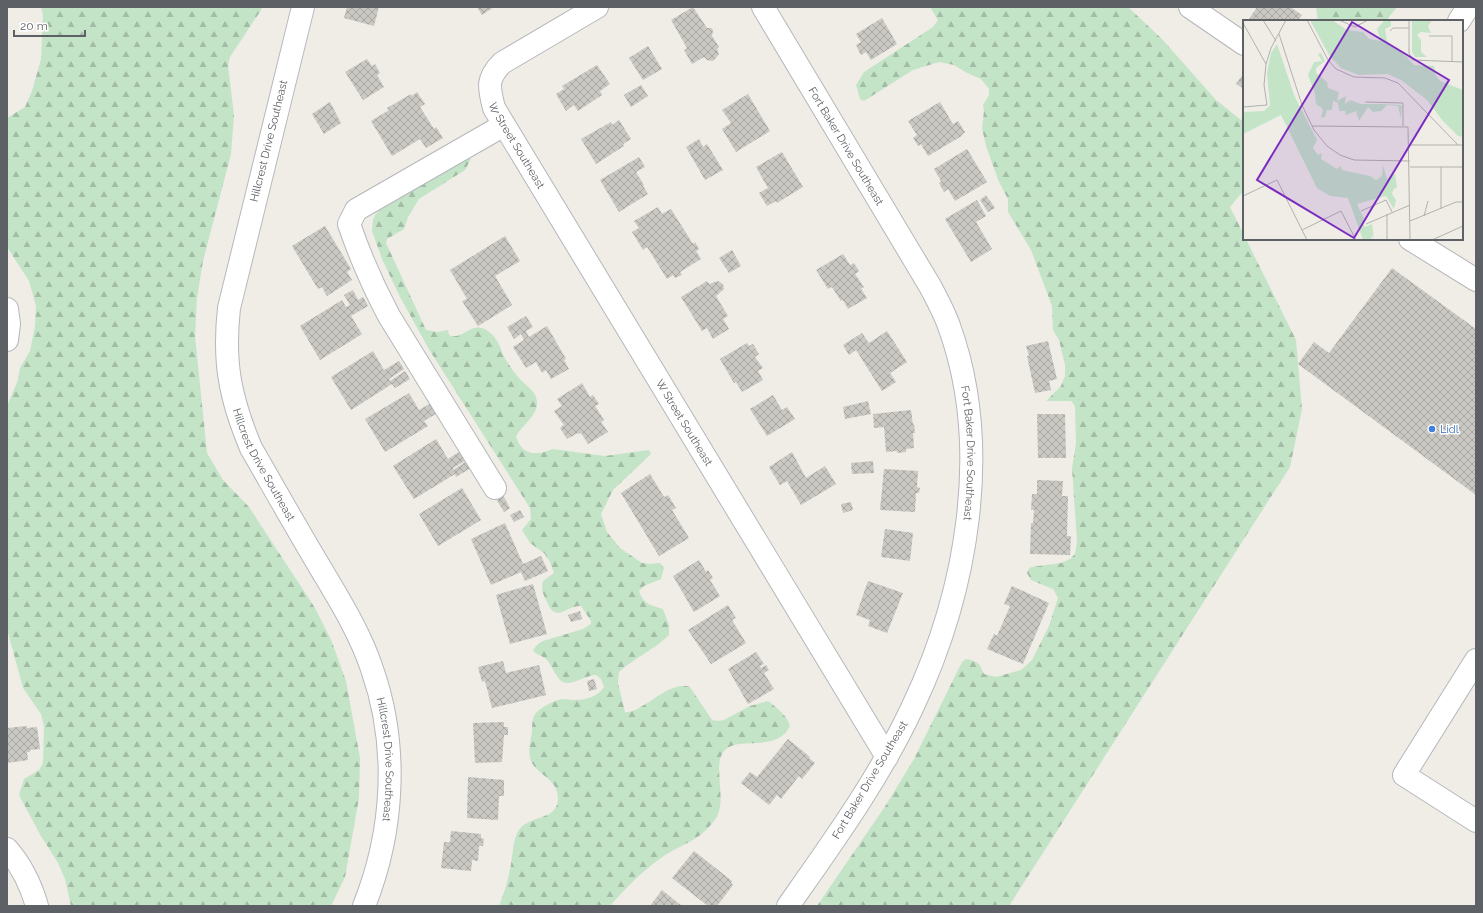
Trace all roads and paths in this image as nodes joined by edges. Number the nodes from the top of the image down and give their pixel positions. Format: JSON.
{"nodes":[{"id":1,"x":302,"y":7,"type":"edge"},
{"id":2,"x":596,"y":7,"type":"edge"},
{"id":3,"x":763,"y":7,"type":"edge"},
{"id":4,"x":1190,"y":7,"type":"edge"},
{"id":5,"x":1468,"y":7,"type":"edge"},
{"id":6,"x":1460,"y":20,"type":"edge"},
{"id":7,"x":1243,"y":43,"type":"edge"},
{"id":8,"x":504,"y":125,"type":"junction"},
{"id":9,"x":1412,"y":240,"type":"edge"},
{"id":10,"x":1476,"y":280,"type":"edge"},
{"id":11,"x":7,"y":309,"type":"edge"},
{"id":12,"x":7,"y":340,"type":"edge"},
{"id":13,"x":495,"y":488,"type":"dead end"},
{"id":14,"x":1476,"y":660,"type":"edge"},
{"id":15,"x":886,"y":757,"type":"junction"},
{"id":16,"x":1476,"y":821,"type":"edge"},
{"id":17,"x":7,"y":850,"type":"edge"},
{"id":18,"x":37,"y":906,"type":"edge"},
{"id":19,"x":364,"y":906,"type":"edge"},
{"id":20,"x":788,"y":906,"type":"edge"}],
"edges":[{"from":1,"to":19,"type":"street","name":"Hillcrest Drive Southeast"},
{"from":2,"to":8,"type":"street","name":"W Street Southeast"},
{"from":3,"to":15,"type":"street","name":"Fort Baker Drive Southeast"},
{"from":4,"to":7,"type":"street"},
{"from":5,"to":6,"type":"street"},
{"from":8,"to":13,"type":"street"},
{"from":8,"to":15,"type":"street","name":"W Street Southeast"},
{"from":9,"to":10,"type":"street"},
{"from":11,"to":12,"type":"street"},
{"from":14,"to":16,"type":"street"},
{"from":15,"to":20,"type":"street","name":"Fort Baker Drive Southeast"},
{"from":17,"to":18,"type":"street"}]}
